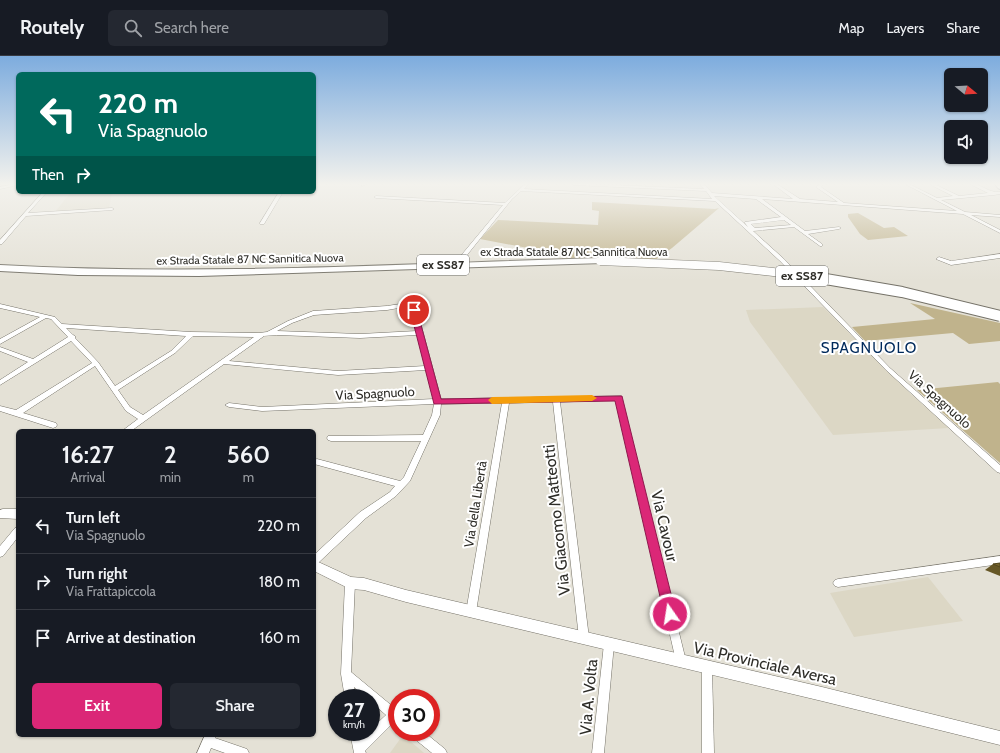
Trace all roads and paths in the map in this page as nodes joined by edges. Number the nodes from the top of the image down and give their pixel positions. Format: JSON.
{"nodes":[{"id":1,"x":24,"y":217,"type":"edge"},
{"id":2,"x":266,"y":217,"type":"edge"},
{"id":3,"x":497,"y":217,"type":"edge"},
{"id":4,"x":734,"y":217,"type":"edge"},
{"id":5,"x":971,"y":217,"type":"edge"},
{"id":6,"x":785,"y":218,"type":"joint"},
{"id":7,"x":262,"y":224,"type":"dead end"},
{"id":8,"x":794,"y":226,"type":"junction"},
{"id":9,"x":839,"y":228,"type":"dead end"},
{"id":10,"x":1000,"y":232,"type":"edge"},
{"id":11,"x":804,"y":233,"type":"junction"},
{"id":12,"x":0,"y":242,"type":"edge"},
{"id":13,"x":820,"y":245,"type":"dead end"},
{"id":14,"x":1000,"y":256,"type":"edge"},
{"id":15,"x":461,"y":259,"type":"dead end"},
{"id":16,"x":939,"y":259,"type":"dead end"},
{"id":17,"x":0,"y":268,"type":"edge"},
{"id":18,"x":0,"y":306,"type":"edge"},
{"id":19,"x":46,"y":316,"type":"junction"},
{"id":20,"x":1000,"y":316,"type":"edge"},
{"id":21,"x":62,"y":326,"type":"junction"},
{"id":22,"x":269,"y":333,"type":"junction"},
{"id":23,"x":419,"y":333,"type":"junction"},
{"id":24,"x":191,"y":334,"type":"junction"},
{"id":25,"x":262,"y":334,"type":"junction"},
{"id":26,"x":73,"y":338,"type":"junction"},
{"id":27,"x":0,"y":342,"type":"edge"},
{"id":28,"x":0,"y":349,"type":"edge"},
{"id":29,"x":34,"y":362,"type":"junction"},
{"id":30,"x":223,"y":362,"type":"junction"},
{"id":31,"x":96,"y":363,"type":"junction"},
{"id":32,"x":429,"y":368,"type":"junction"},
{"id":33,"x":0,"y":383,"type":"edge"},
{"id":34,"x":115,"y":389,"type":"junction"},
{"id":35,"x":619,"y":398,"type":"joint"},
{"id":36,"x":556,"y":399,"type":"junction"},
{"id":37,"x":506,"y":400,"type":"junction"},
{"id":38,"x":438,"y":402,"type":"junction"},
{"id":39,"x":229,"y":404,"type":"dead end"},
{"id":40,"x":0,"y":408,"type":"edge"},
{"id":41,"x":17,"y":413,"type":"junction"},
{"id":42,"x":144,"y":419,"type":"junction"},
{"id":43,"x":53,"y":425,"type":"dead end"},
{"id":44,"x":129,"y":429,"type":"edge"},
{"id":45,"x":331,"y":438,"type":"dead end"},
{"id":46,"x":426,"y":438,"type":"junction"},
{"id":47,"x":317,"y":462,"type":"dead end"},
{"id":48,"x":1000,"y":470,"type":"edge"},
{"id":49,"x":402,"y":485,"type":"junction"},
{"id":50,"x":16,"y":514,"type":"edge"},
{"id":51,"x":1,"y":515,"type":"edge"},
{"id":52,"x":16,"y":533,"type":"edge"},
{"id":53,"x":0,"y":553,"type":"edge"},
{"id":54,"x":316,"y":559,"type":"edge"},
{"id":55,"x":1000,"y":560,"type":"edge"},
{"id":56,"x":316,"y":566,"type":"edge"},
{"id":57,"x":350,"y":583,"type":"junction"},
{"id":58,"x":838,"y":583,"type":"dead end"},
{"id":59,"x":471,"y":612,"type":"junction"},
{"id":60,"x":584,"y":638,"type":"junction"},
{"id":61,"x":609,"y":644,"type":"junction"},
{"id":62,"x":681,"y":661,"type":"junction"},
{"id":63,"x":707,"y":667,"type":"junction"},
{"id":64,"x":346,"y":674,"type":"junction"},
{"id":65,"x":348,"y":689,"type":"edge"},
{"id":66,"x":388,"y":710,"type":"edge"},
{"id":67,"x":388,"y":723,"type":"edge"},
{"id":68,"x":210,"y":738,"type":"edge"},
{"id":69,"x":1000,"y":738,"type":"edge"},
{"id":70,"x":358,"y":741,"type":"edge"},
{"id":71,"x":426,"y":741,"type":"edge"},
{"id":72,"x":360,"y":751,"type":"edge"},
{"id":73,"x":203,"y":753,"type":"edge"},
{"id":74,"x":243,"y":753,"type":"edge"},
{"id":75,"x":441,"y":753,"type":"edge"},
{"id":76,"x":598,"y":753,"type":"edge"},
{"id":77,"x":708,"y":753,"type":"edge"}],
"edges":[{"from":1,"to":12,"type":"street"},
{"from":2,"to":7,"type":"street"},
{"from":3,"to":15,"type":"street"},
{"from":4,"to":48,"type":"street","name":"Via Spagnuolo"},
{"from":5,"to":10,"type":"street"},
{"from":6,"to":8,"type":"street"},
{"from":6,"to":8,"type":"street"},
{"from":8,"to":11,"type":"street"},
{"from":9,"to":11,"type":"street"},
{"from":11,"to":13,"type":"street"},
{"from":14,"to":16,"type":"street"},
{"from":17,"to":20,"type":"highway","name":"ex Strada Statale 87 NC Sannitica Nuova","number":"ex SS87","bridge":true},
{"from":18,"to":19,"type":"street"},
{"from":19,"to":21,"type":"street"},
{"from":19,"to":27,"type":"street"},
{"from":21,"to":24,"type":"street"},
{"from":21,"to":26,"type":"street"},
{"from":22,"to":23,"type":"street"},
{"from":22,"to":23,"type":"street"},
{"from":22,"to":25,"type":"street"},
{"from":23,"to":32,"type":"street"},
{"from":24,"to":25,"type":"street"},
{"from":24,"to":34,"type":"street"},
{"from":25,"to":30,"type":"street"},
{"from":26,"to":29,"type":"street"},
{"from":26,"to":31,"type":"street"},
{"from":28,"to":29,"type":"street"},
{"from":29,"to":33,"type":"street"},
{"from":30,"to":32,"type":"street"},
{"from":30,"to":42,"type":"street"},
{"from":31,"to":34,"type":"street"},
{"from":31,"to":41,"type":"street"},
{"from":32,"to":38,"type":"street"},
{"from":34,"to":42,"type":"street"},
{"from":35,"to":36,"type":"street","name":"Via Spagnuolo"},
{"from":35,"to":62,"type":"street","name":"Via Cavour"},
{"from":36,"to":37,"type":"street","name":"Via Spagnuolo"},
{"from":36,"to":60,"type":"street","name":"Via Giacomo Matteotti"},
{"from":37,"to":38,"type":"street","name":"Via Spagnuolo"},
{"from":37,"to":59,"type":"street","name":"Via della Libertà"},
{"from":38,"to":39,"type":"street","name":"Via Spagnuolo"},
{"from":38,"to":46,"type":"street"},
{"from":40,"to":41,"type":"street"},
{"from":41,"to":43,"type":"street"},
{"from":42,"to":44,"type":"street"},
{"from":45,"to":46,"type":"street"},
{"from":46,"to":49,"type":"street"},
{"from":47,"to":49,"type":"street"},
{"from":49,"to":54,"type":"street"},
{"from":50,"to":51,"type":"street"},
{"from":52,"to":53,"type":"street"},
{"from":55,"to":58,"type":"street"},
{"from":56,"to":57,"type":"street","name":"Via Provinciale Aversa"},
{"from":57,"to":59,"type":"street","name":"Via Provinciale Aversa"},
{"from":57,"to":64,"type":"street"},
{"from":59,"to":60,"type":"street","name":"Via Provinciale Aversa"},
{"from":60,"to":61,"type":"street","name":"Via Provinciale Aversa"},
{"from":61,"to":62,"type":"street","name":"Via Provinciale Aversa"},
{"from":61,"to":76,"type":"street","name":"Via A. Volta"},
{"from":62,"to":63,"type":"street","name":"Via Provinciale Aversa"},
{"from":63,"to":69,"type":"street","name":"Via Provinciale Aversa"},
{"from":63,"to":77,"type":"street"},
{"from":64,"to":65,"type":"street"},
{"from":64,"to":66,"type":"street"},
{"from":67,"to":72,"type":"street"},
{"from":68,"to":73,"type":"street"},
{"from":68,"to":74,"type":"street"},
{"from":70,"to":72,"type":"street"},
{"from":71,"to":75,"type":"street"}]}
